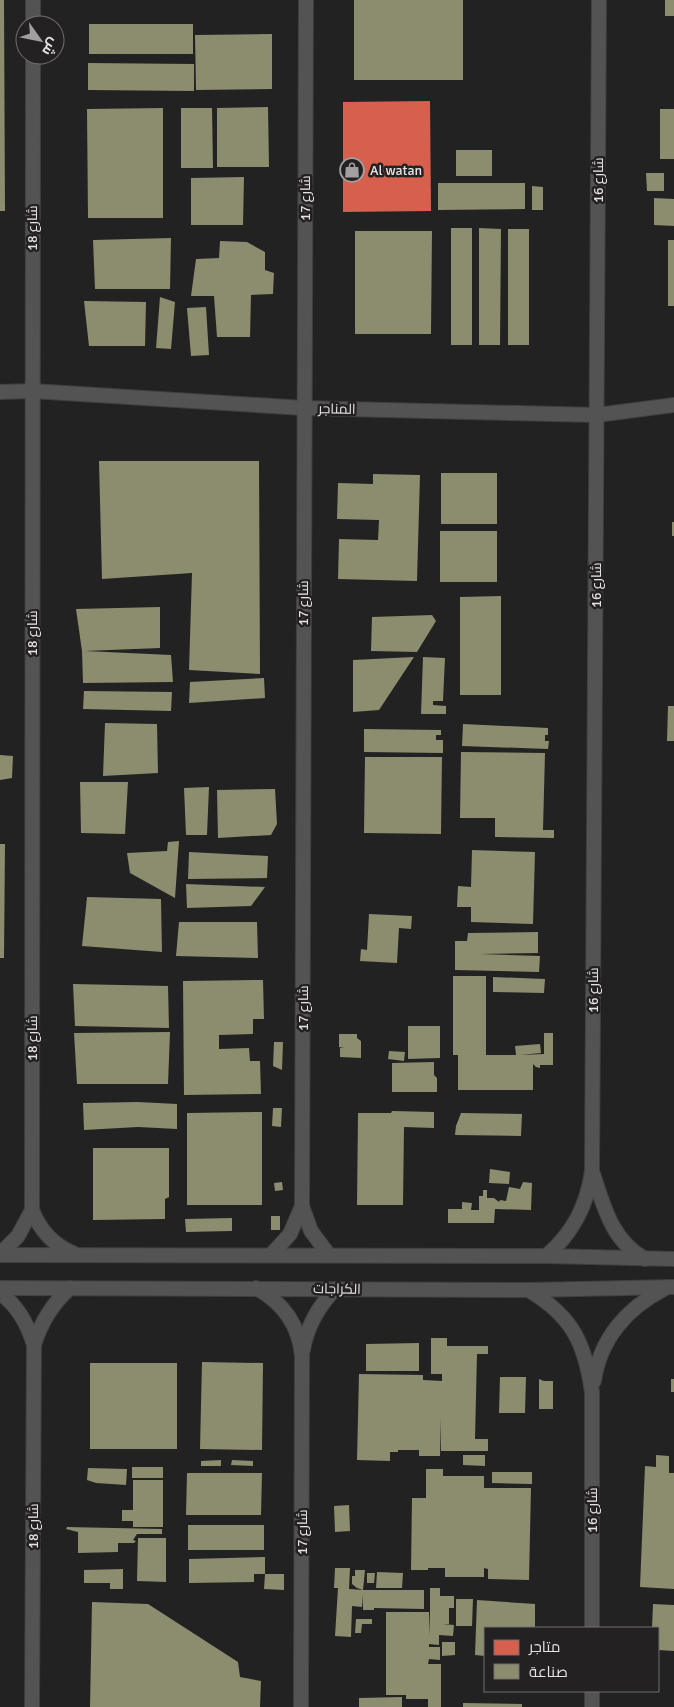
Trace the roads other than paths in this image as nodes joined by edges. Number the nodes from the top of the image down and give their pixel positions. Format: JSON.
{"nodes":[{"id":1,"x":33,"y":0,"type":"edge"},
{"id":2,"x":306,"y":0,"type":"edge"},
{"id":3,"x":599,"y":0,"type":"edge"},
{"id":4,"x":33,"y":15,"type":"edge"},
{"id":5,"x":33,"y":65,"type":"edge"},
{"id":6,"x":32,"y":391,"type":"junction"},
{"id":7,"x":0,"y":392,"type":"edge"},
{"id":8,"x":674,"y":405,"type":"edge"},
{"id":9,"x":304,"y":408,"type":"junction"},
{"id":10,"x":597,"y":415,"type":"junction"},
{"id":11,"x":592,"y":1171,"type":"junction"},
{"id":12,"x":302,"y":1206,"type":"junction"},
{"id":13,"x":32,"y":1210,"type":"junction"},
{"id":14,"x":0,"y":1254,"type":"edge"},
{"id":15,"x":78,"y":1255,"type":"junction"},
{"id":16,"x":271,"y":1255,"type":"junction"},
{"id":17,"x":330,"y":1256,"type":"junction"},
{"id":18,"x":546,"y":1256,"type":"junction"},
{"id":19,"x":645,"y":1259,"type":"junction"},
{"id":20,"x":674,"y":1259,"type":"edge"},
{"id":21,"x":671,"y":1287,"type":"edge"},
{"id":22,"x":0,"y":1288,"type":"edge"},
{"id":23,"x":70,"y":1288,"type":"junction"},
{"id":24,"x":255,"y":1288,"type":"junction"},
{"id":25,"x":335,"y":1289,"type":"junction"},
{"id":26,"x":530,"y":1290,"type":"junction"},
{"id":27,"x":0,"y":1293,"type":"edge"},
{"id":28,"x":34,"y":1345,"type":"junction"},
{"id":29,"x":302,"y":1356,"type":"junction"},
{"id":30,"x":592,"y":1392,"type":"junction"},
{"id":31,"x":592,"y":1627,"type":"edge"},
{"id":32,"x":592,"y":1692,"type":"edge"},
{"id":33,"x":32,"y":1707,"type":"edge"},
{"id":34,"x":301,"y":1707,"type":"edge"},
{"id":35,"x":592,"y":1707,"type":"edge"}],
"edges":[{"from":1,"to":4,"type":"street"},
{"from":2,"to":9,"type":"street","name":"شارع 17"},
{"from":3,"to":10,"type":"street","name":"شارع 16"},
{"from":5,"to":6,"type":"street","name":"شارع 18"},
{"from":6,"to":7,"type":"street","name":"المناجر"},
{"from":6,"to":9,"type":"street","name":"المناجر"},
{"from":6,"to":13,"type":"street","name":"شارع 18"},
{"from":8,"to":10,"type":"street","name":"المناجر"},
{"from":9,"to":10,"type":"street","name":"المناجر"},
{"from":9,"to":12,"type":"street","name":"شارع 17"},
{"from":10,"to":11,"type":"street","name":"شارع 16"},
{"from":11,"to":18,"type":"street","name":"شارع 16"},
{"from":11,"to":19,"type":"street","name":"شارع 16"},
{"from":12,"to":16,"type":"street","name":"شارع 17"},
{"from":12,"to":17,"type":"street","name":"شارع 17"},
{"from":13,"to":14,"type":"street","name":"شارع 18"},
{"from":13,"to":15,"type":"street","name":"شارع 18"},
{"from":14,"to":15,"type":"street"},
{"from":15,"to":16,"type":"street"},
{"from":16,"to":17,"type":"street"},
{"from":17,"to":18,"type":"street"},
{"from":18,"to":19,"type":"street"},
{"from":19,"to":20,"type":"street"},
{"from":21,"to":26,"type":"street","name":"الكراجات"},
{"from":21,"to":30,"type":"street","name":"شارع 16"},
{"from":22,"to":23,"type":"street","name":"الكراجات"},
{"from":23,"to":24,"type":"street","name":"الكراجات"},
{"from":23,"to":28,"type":"street","name":"شارع 18"},
{"from":24,"to":25,"type":"street","name":"الكراجات"},
{"from":24,"to":29,"type":"street","name":"شارع 17"},
{"from":25,"to":26,"type":"street","name":"الكراجات"},
{"from":25,"to":29,"type":"street","name":"شارع 17"},
{"from":26,"to":30,"type":"street","name":"شارع 16"},
{"from":27,"to":28,"type":"street","name":"شارع 18"},
{"from":28,"to":33,"type":"street","name":"شارع 18"},
{"from":29,"to":34,"type":"street","name":"شارع 17"},
{"from":30,"to":31,"type":"street","name":"شارع 16"},
{"from":32,"to":35,"type":"street"}]}
